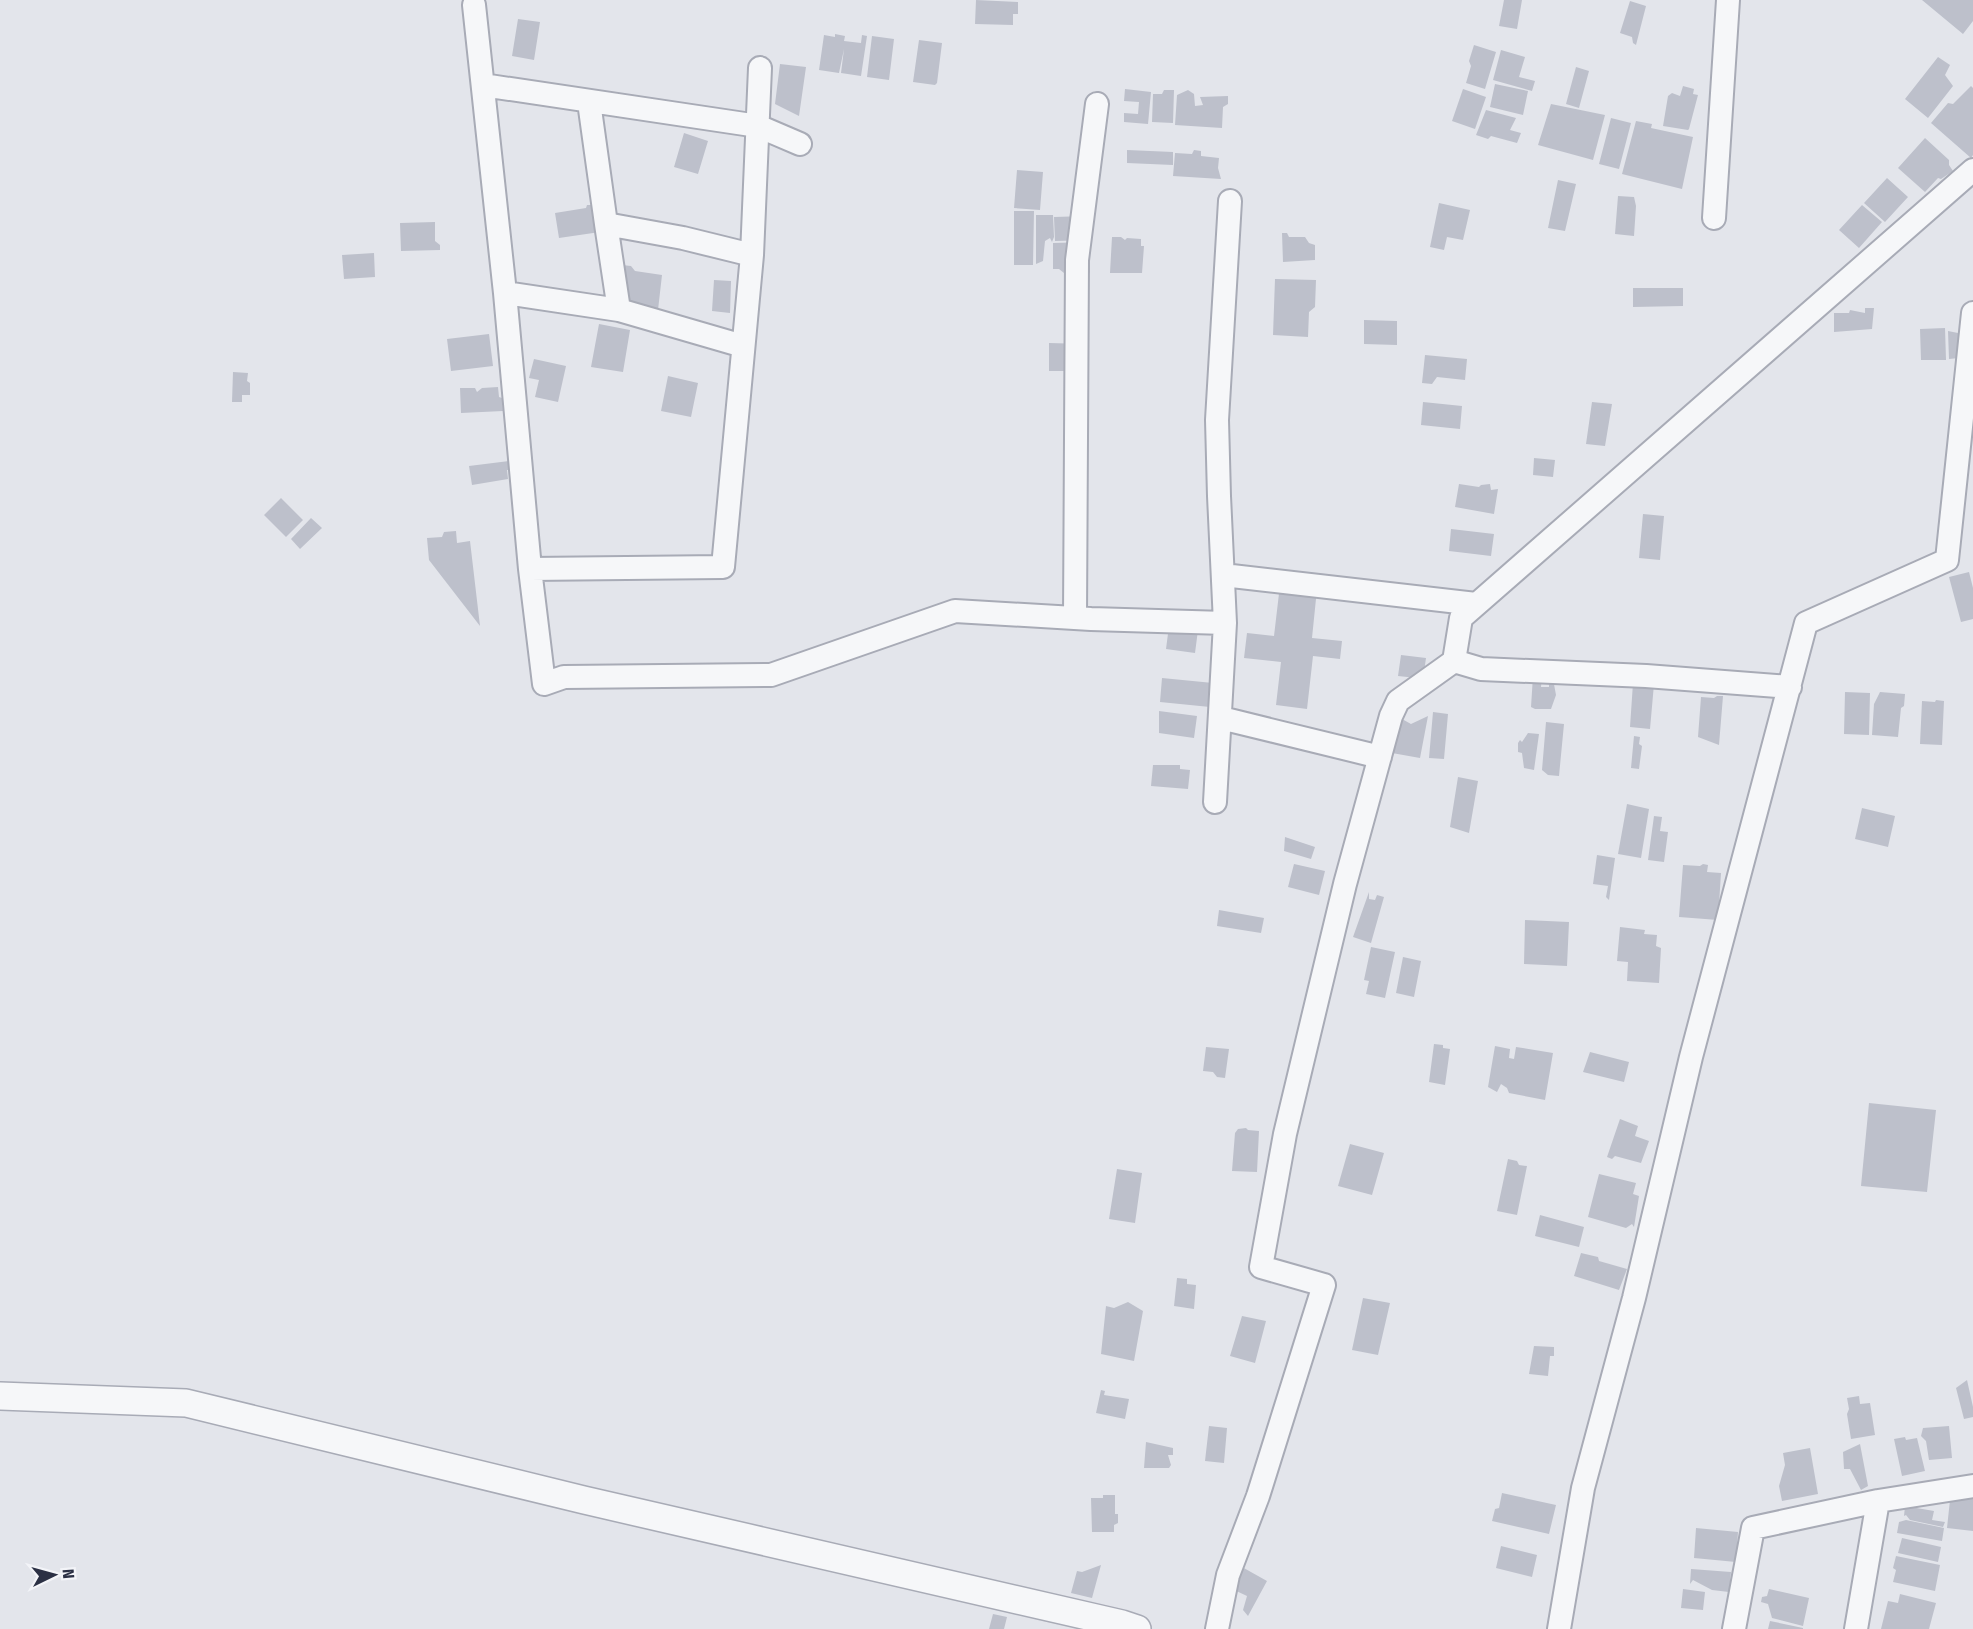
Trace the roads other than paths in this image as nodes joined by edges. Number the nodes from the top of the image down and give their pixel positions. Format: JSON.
{"nodes":[{"id":1,"x":1728,"y":0,"type":"edge"},
{"id":2,"x":474,"y":5,"type":"dead end"},
{"id":3,"x":760,"y":68,"type":"dead end"},
{"id":4,"x":483,"y":85,"type":"junction"},
{"id":5,"x":589,"y":102,"type":"junction"},
{"id":6,"x":1097,"y":104,"type":"dead end"},
{"id":7,"x":758,"y":126,"type":"junction"},
{"id":8,"x":800,"y":144,"type":"dead end"},
{"id":9,"x":1973,"y":170,"type":"edge"},
{"id":10,"x":1230,"y":201,"type":"dead end"},
{"id":11,"x":1714,"y":218,"type":"dead end"},
{"id":12,"x":606,"y":224,"type":"junction"},
{"id":13,"x":752,"y":255,"type":"junction"},
{"id":14,"x":505,"y":293,"type":"junction"},
{"id":15,"x":619,"y":310,"type":"junction"},
{"id":16,"x":1973,"y":313,"type":"edge"},
{"id":17,"x":742,"y":346,"type":"junction"},
{"id":18,"x":530,"y":570,"type":"junction"},
{"id":19,"x":1223,"y":575,"type":"junction"},
{"id":20,"x":1476,"y":604,"type":"junction"},
{"id":21,"x":1075,"y":618,"type":"junction"},
{"id":22,"x":1225,"y":623,"type":"junction"},
{"id":23,"x":1454,"y":661,"type":"junction"},
{"id":24,"x":1790,"y":687,"type":"junction"},
{"id":25,"x":1221,"y":718,"type":"junction"},
{"id":26,"x":1380,"y":757,"type":"junction"},
{"id":27,"x":1215,"y":802,"type":"dead end"},
{"id":28,"x":0,"y":1396,"type":"edge"},
{"id":29,"x":1973,"y":1486,"type":"edge"},
{"id":30,"x":1878,"y":1501,"type":"junction"},
{"id":31,"x":1137,"y":1629,"type":"edge"},
{"id":32,"x":1217,"y":1629,"type":"edge"},
{"id":33,"x":1559,"y":1629,"type":"edge"},
{"id":34,"x":1734,"y":1629,"type":"edge"},
{"id":35,"x":1856,"y":1629,"type":"edge"}],
"edges":[{"from":1,"to":11,"type":"street"},
{"from":2,"to":4,"type":"street"},
{"from":3,"to":7,"type":"street"},
{"from":4,"to":5,"type":"street"},
{"from":4,"to":14,"type":"street"},
{"from":5,"to":7,"type":"street"},
{"from":5,"to":12,"type":"street"},
{"from":6,"to":21,"type":"street"},
{"from":7,"to":8,"type":"street"},
{"from":7,"to":13,"type":"street"},
{"from":9,"to":20,"type":"street"},
{"from":10,"to":19,"type":"street"},
{"from":12,"to":13,"type":"street"},
{"from":12,"to":15,"type":"street"},
{"from":13,"to":17,"type":"street"},
{"from":14,"to":15,"type":"street"},
{"from":14,"to":18,"type":"street"},
{"from":15,"to":17,"type":"street"},
{"from":16,"to":24,"type":"street"},
{"from":17,"to":18,"type":"street"},
{"from":18,"to":21,"type":"street"},
{"from":19,"to":20,"type":"street"},
{"from":19,"to":22,"type":"street"},
{"from":20,"to":23,"type":"street"},
{"from":21,"to":22,"type":"street"},
{"from":22,"to":25,"type":"street"},
{"from":23,"to":24,"type":"street"},
{"from":23,"to":26,"type":"street"},
{"from":24,"to":33,"type":"street"},
{"from":25,"to":26,"type":"street"},
{"from":25,"to":27,"type":"street"},
{"from":26,"to":32,"type":"street"},
{"from":28,"to":31,"type":"street"},
{"from":29,"to":30,"type":"street"},
{"from":30,"to":34,"type":"street"},
{"from":30,"to":35,"type":"street"}]}
